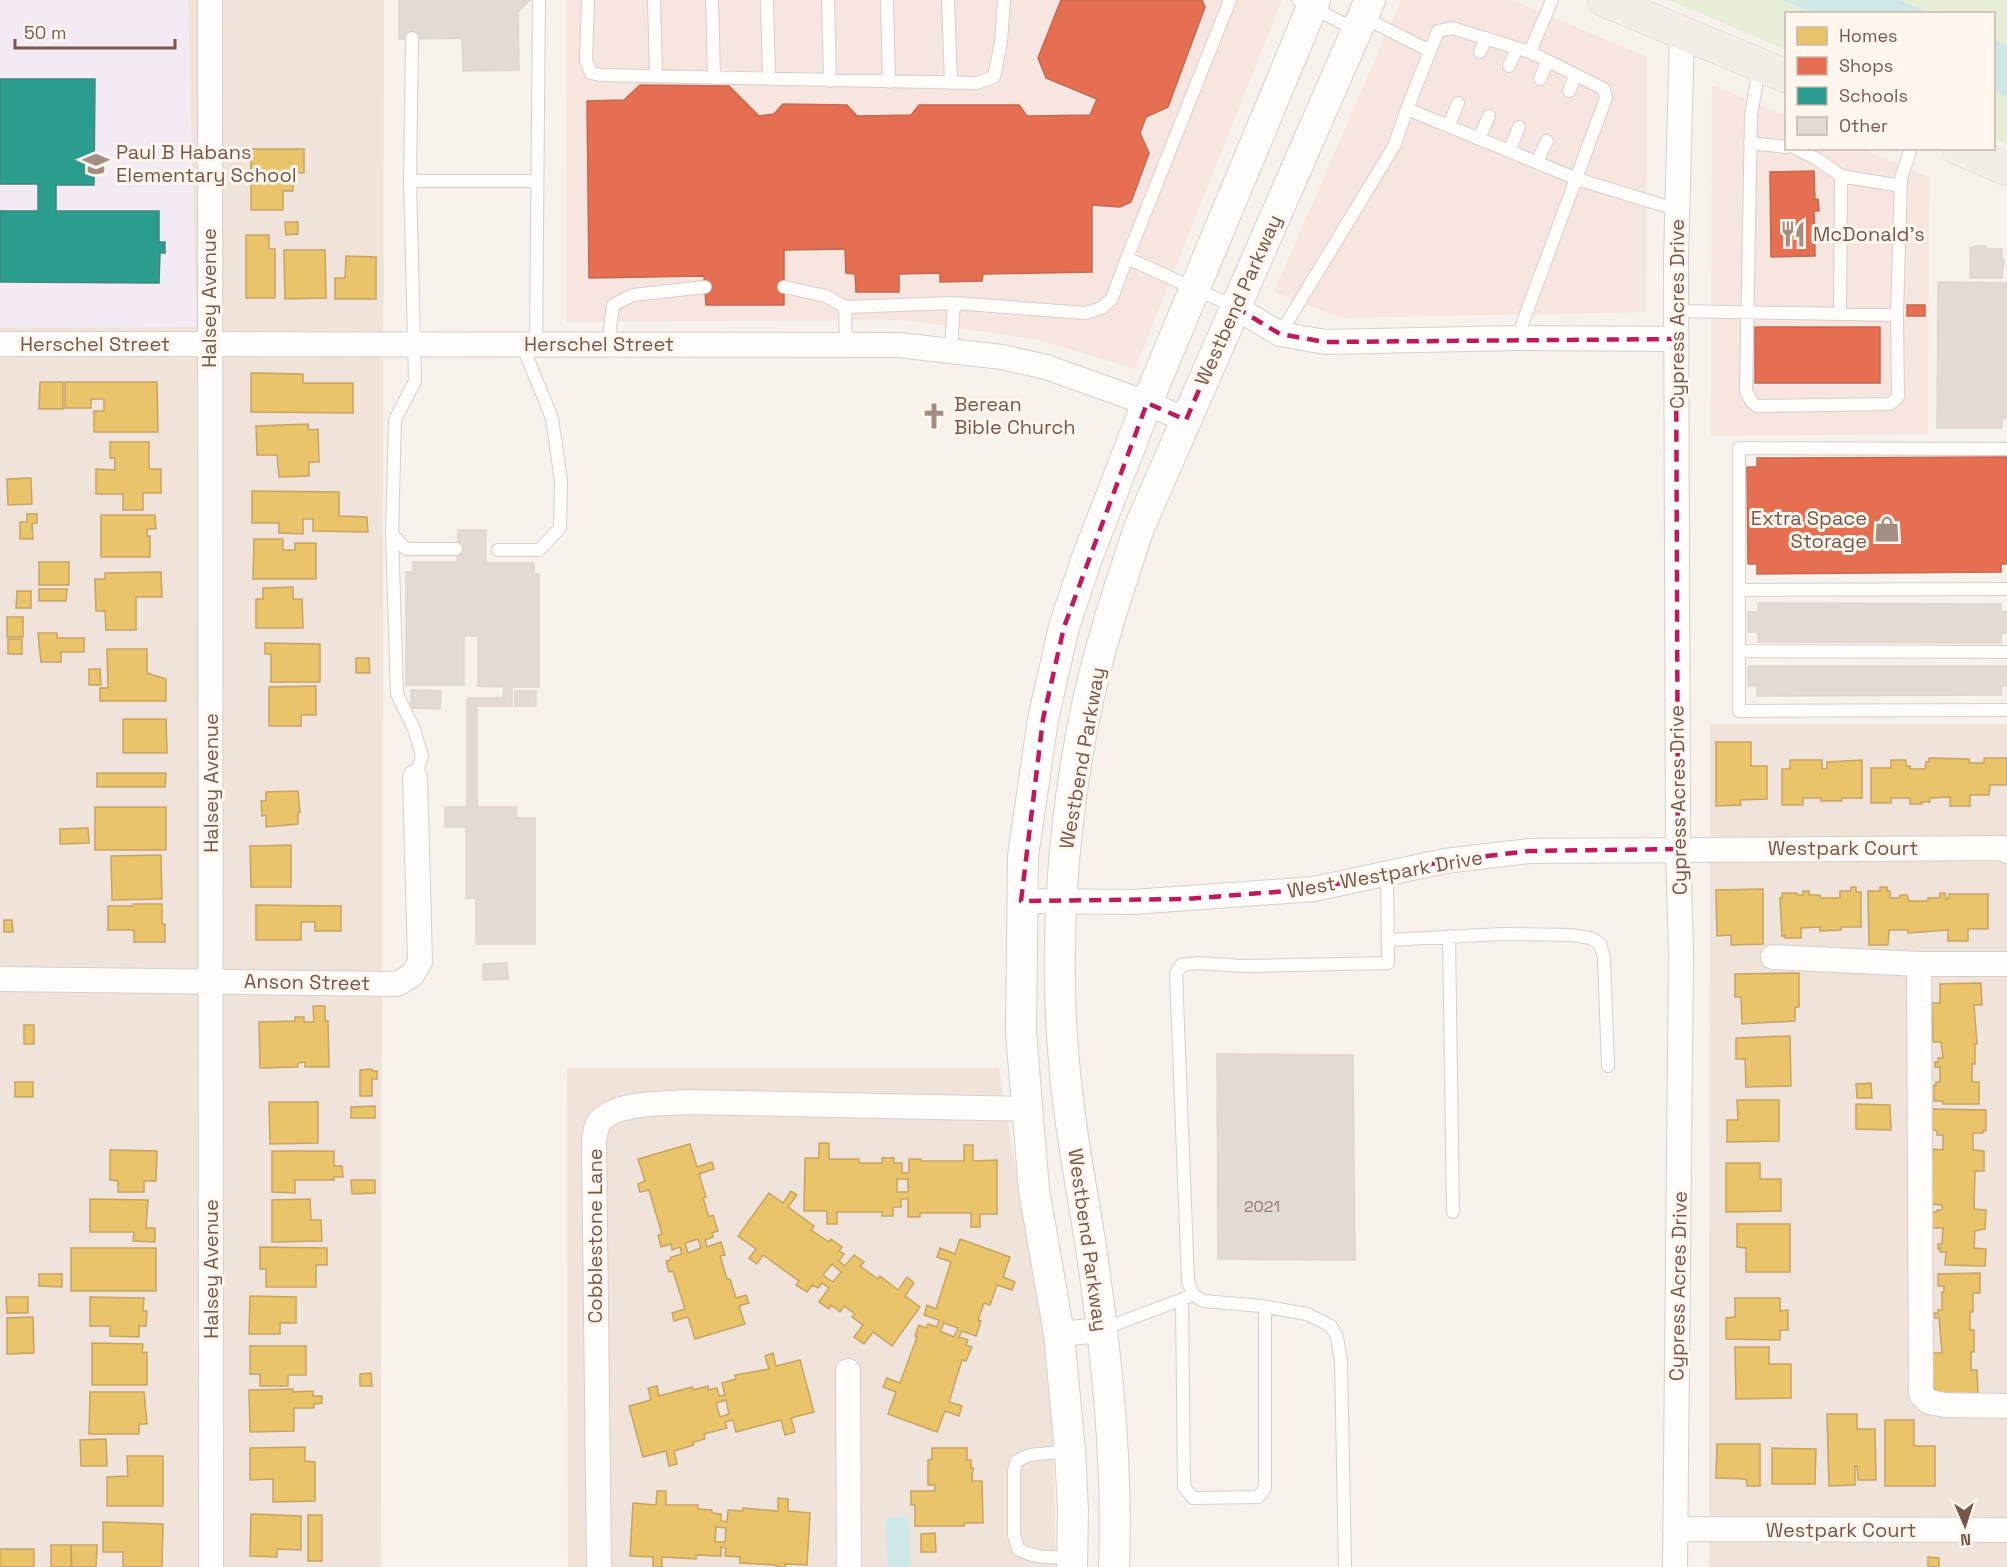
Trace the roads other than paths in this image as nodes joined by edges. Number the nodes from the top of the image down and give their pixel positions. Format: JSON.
{"nodes":[{"id":1,"x":210,"y":0,"type":"edge"},
{"id":2,"x":539,"y":0,"type":"edge"},
{"id":3,"x":588,"y":0,"type":"edge"},
{"id":4,"x":654,"y":0,"type":"edge"},
{"id":5,"x":712,"y":0,"type":"edge"},
{"id":6,"x":767,"y":0,"type":"edge"},
{"id":7,"x":828,"y":0,"type":"edge"},
{"id":8,"x":886,"y":0,"type":"edge"},
{"id":9,"x":948,"y":0,"type":"edge"},
{"id":10,"x":1004,"y":0,"type":"edge"},
{"id":11,"x":1230,"y":0,"type":"edge"},
{"id":12,"x":1551,"y":0,"type":"edge"},
{"id":13,"x":1604,"y":0,"type":"edge"},
{"id":14,"x":1308,"y":3,"type":"edge"},
{"id":15,"x":1364,"y":16,"type":"edge"},
{"id":16,"x":1682,"y":33,"type":"junction"},
{"id":17,"x":412,"y":38,"type":"dead end"},
{"id":18,"x":1486,"y":38,"type":"junction"},
{"id":19,"x":1517,"y":48,"type":"junction"},
{"id":20,"x":1430,"y":51,"type":"junction"},
{"id":21,"x":1480,"y":52,"type":"dead end"},
{"id":22,"x":1530,"y":52,"type":"junction"},
{"id":23,"x":1548,"y":61,"type":"junction"},
{"id":24,"x":1509,"y":66,"type":"dead end"},
{"id":25,"x":1773,"y":70,"type":"edge"},
{"id":26,"x":1576,"y":75,"type":"junction"},
{"id":27,"x":656,"y":76,"type":"junction"},
{"id":28,"x":714,"y":78,"type":"junction"},
{"id":29,"x":769,"y":79,"type":"junction"},
{"id":30,"x":1540,"y":79,"type":"dead end"},
{"id":31,"x":830,"y":81,"type":"junction"},
{"id":32,"x":889,"y":82,"type":"junction"},
{"id":33,"x":951,"y":83,"type":"junction"},
{"id":34,"x":1569,"y":92,"type":"dead end"},
{"id":35,"x":1458,"y":103,"type":"dead end"},
{"id":36,"x":1407,"y":109,"type":"junction"},
{"id":37,"x":1489,"y":116,"type":"dead end"},
{"id":38,"x":1449,"y":125,"type":"junction"},
{"id":39,"x":1519,"y":128,"type":"dead end"},
{"id":40,"x":1479,"y":138,"type":"junction"},
{"id":41,"x":1547,"y":141,"type":"dead end"},
{"id":42,"x":1750,"y":143,"type":"junction"},
{"id":43,"x":1785,"y":147,"type":"edge"},
{"id":44,"x":1799,"y":150,"type":"edge"},
{"id":45,"x":1910,"y":150,"type":"edge"},
{"id":46,"x":1963,"y":150,"type":"edge"},
{"id":47,"x":1509,"y":151,"type":"junction"},
{"id":48,"x":1537,"y":162,"type":"junction"},
{"id":49,"x":2007,"y":169,"type":"edge"},
{"id":50,"x":1841,"y":176,"type":"junction"},
{"id":51,"x":1577,"y":179,"type":"junction"},
{"id":52,"x":410,"y":181,"type":"junction"},
{"id":53,"x":537,"y":181,"type":"junction"},
{"id":54,"x":1901,"y":186,"type":"junction"},
{"id":55,"x":1677,"y":210,"type":"junction"},
{"id":56,"x":1127,"y":258,"type":"junction"},
{"id":57,"x":705,"y":287,"type":"dead end"},
{"id":58,"x":784,"y":287,"type":"dead end"},
{"id":59,"x":1195,"y":288,"type":"junction"},
{"id":60,"x":954,"y":303,"type":"junction"},
{"id":61,"x":845,"y":307,"type":"junction"},
{"id":62,"x":1235,"y":308,"type":"junction"},
{"id":63,"x":1676,"y":311,"type":"junction"},
{"id":64,"x":1747,"y":311,"type":"junction"},
{"id":65,"x":1840,"y":314,"type":"junction"},
{"id":66,"x":1898,"y":315,"type":"junction"},
{"id":67,"x":1280,"y":334,"type":"junction"},
{"id":68,"x":1517,"y":338,"type":"junction"},
{"id":69,"x":1676,"y":339,"type":"junction"},
{"id":70,"x":0,"y":344,"type":"edge"},
{"id":71,"x":608,"y":344,"type":"junction"},
{"id":72,"x":209,"y":345,"type":"junction"},
{"id":73,"x":413,"y":345,"type":"junction"},
{"id":74,"x":529,"y":345,"type":"junction"},
{"id":75,"x":846,"y":345,"type":"junction"},
{"id":76,"x":951,"y":350,"type":"junction"},
{"id":77,"x":1147,"y":403,"type":"junction"},
{"id":78,"x":1186,"y":420,"type":"junction"},
{"id":79,"x":2007,"y":449,"type":"edge"},
{"id":80,"x":392,"y":534,"type":"junction"},
{"id":81,"x":456,"y":549,"type":"dead end"},
{"id":82,"x":498,"y":550,"type":"dead end"},
{"id":83,"x":2007,"y":589,"type":"edge"},
{"id":84,"x":1739,"y":590,"type":"junction"},
{"id":85,"x":1739,"y":651,"type":"junction"},
{"id":86,"x":2007,"y":652,"type":"edge"},
{"id":87,"x":2007,"y":710,"type":"edge"},
{"id":88,"x":415,"y":777,"type":"joint"},
{"id":89,"x":1678,"y":849,"type":"junction"},
{"id":90,"x":2007,"y":850,"type":"edge"},
{"id":91,"x":1387,"y":874,"type":"junction"},
{"id":92,"x":1021,"y":901,"type":"junction"},
{"id":93,"x":1062,"y":902,"type":"junction"},
{"id":94,"x":1449,"y":936,"type":"junction"},
{"id":95,"x":1388,"y":940,"type":"junction"},
{"id":96,"x":1773,"y":957,"type":"dead end"},
{"id":97,"x":1919,"y":964,"type":"junction"},
{"id":98,"x":2007,"y":964,"type":"edge"},
{"id":99,"x":0,"y":979,"type":"edge"},
{"id":100,"x":211,"y":981,"type":"junction"},
{"id":101,"x":1608,"y":1066,"type":"dead end"},
{"id":102,"x":1026,"y":1109,"type":"junction"},
{"id":103,"x":1453,"y":1212,"type":"dead end"},
{"id":104,"x":1187,"y":1297,"type":"junction"},
{"id":105,"x":1265,"y":1307,"type":"junction"},
{"id":106,"x":1102,"y":1330,"type":"junction"},
{"id":107,"x":1059,"y":1334,"type":"junction"},
{"id":108,"x":848,"y":1371,"type":"dead end"},
{"id":109,"x":2007,"y":1406,"type":"edge"},
{"id":110,"x":1070,"y":1451,"type":"junction"},
{"id":111,"x":1675,"y":1529,"type":"junction"},
{"id":112,"x":2007,"y":1530,"type":"edge"},
{"id":113,"x":1072,"y":1562,"type":"edge"},
{"id":114,"x":211,"y":1567,"type":"edge"},
{"id":115,"x":599,"y":1567,"type":"edge"},
{"id":116,"x":849,"y":1567,"type":"edge"},
{"id":117,"x":1114,"y":1567,"type":"edge"},
{"id":118,"x":1345,"y":1567,"type":"edge"},
{"id":119,"x":1675,"y":1567,"type":"edge"}],
"edges":[{"from":1,"to":72,"type":"street","name":"Halsey Avenue"},
{"from":2,"to":53,"type":"lane"},
{"from":3,"to":27,"type":"lane"},
{"from":4,"to":27,"type":"lane"},
{"from":5,"to":28,"type":"lane"},
{"from":6,"to":29,"type":"lane"},
{"from":7,"to":31,"type":"lane"},
{"from":8,"to":32,"type":"lane"},
{"from":9,"to":33,"type":"lane"},
{"from":10,"to":33,"type":"lane"},
{"from":11,"to":56,"type":"lane"},
{"from":12,"to":22,"type":"lane"},
{"from":13,"to":16,"type":"main road"},
{"from":14,"to":15,"type":"lane"},
{"from":14,"to":59,"type":"street"},
{"from":15,"to":20,"type":"lane"},
{"from":15,"to":62,"type":"street","name":"Westbend Parkway"},
{"from":16,"to":25,"type":"main road"},
{"from":16,"to":55,"type":"street","name":"Cypress Acres Drive"},
{"from":17,"to":52,"type":"lane"},
{"from":18,"to":19,"type":"lane"},
{"from":18,"to":20,"type":"lane"},
{"from":18,"to":21,"type":"lane"},
{"from":19,"to":22,"type":"lane"},
{"from":19,"to":24,"type":"lane"},
{"from":20,"to":36,"type":"lane"},
{"from":22,"to":23,"type":"lane"},
{"from":23,"to":26,"type":"lane"},
{"from":23,"to":30,"type":"lane"},
{"from":25,"to":42,"type":"lane"},
{"from":26,"to":34,"type":"lane"},
{"from":26,"to":51,"type":"lane"},
{"from":27,"to":28,"type":"lane"},
{"from":28,"to":29,"type":"lane"},
{"from":29,"to":31,"type":"lane"},
{"from":31,"to":32,"type":"lane"},
{"from":32,"to":33,"type":"lane"},
{"from":35,"to":38,"type":"lane"},
{"from":36,"to":38,"type":"lane"},
{"from":36,"to":67,"type":"lane"},
{"from":37,"to":40,"type":"lane"},
{"from":38,"to":40,"type":"lane"},
{"from":39,"to":47,"type":"lane"},
{"from":40,"to":47,"type":"lane"},
{"from":41,"to":48,"type":"lane"},
{"from":42,"to":43,"type":"lane"},
{"from":42,"to":64,"type":"lane"},
{"from":44,"to":50,"type":"lane"},
{"from":45,"to":54,"type":"lane"},
{"from":46,"to":49,"type":"main road"},
{"from":47,"to":48,"type":"lane"},
{"from":48,"to":51,"type":"lane"},
{"from":50,"to":54,"type":"lane"},
{"from":50,"to":65,"type":"lane"},
{"from":51,"to":55,"type":"lane"},
{"from":51,"to":68,"type":"lane"},
{"from":52,"to":53,"type":"lane"},
{"from":52,"to":73,"type":"lane"},
{"from":53,"to":74,"type":"lane"},
{"from":54,"to":66,"type":"lane"},
{"from":55,"to":63,"type":"street","name":"Cypress Acres Drive"},
{"from":56,"to":59,"type":"lane"},
{"from":56,"to":60,"type":"lane"},
{"from":57,"to":71,"type":"lane"},
{"from":58,"to":61,"type":"lane"},
{"from":59,"to":62,"type":"lane"},
{"from":59,"to":77,"type":"street"},
{"from":60,"to":61,"type":"lane"},
{"from":60,"to":76,"type":"lane"},
{"from":61,"to":75,"type":"lane"},
{"from":62,"to":67,"type":"street"},
{"from":62,"to":78,"type":"street","name":"Westbend Parkway"},
{"from":63,"to":64,"type":"lane"},
{"from":63,"to":69,"type":"street","name":"Cypress Acres Drive"},
{"from":64,"to":65,"type":"lane"},
{"from":64,"to":66,"type":"lane"},
{"from":65,"to":66,"type":"lane"},
{"from":67,"to":68,"type":"street"},
{"from":68,"to":69,"type":"street"},
{"from":69,"to":89,"type":"street","name":"Cypress Acres Drive"},
{"from":70,"to":72,"type":"street","name":"Herschel Street"},
{"from":71,"to":74,"type":"street","name":"Herschel Street"},
{"from":71,"to":75,"type":"street","name":"Herschel Street"},
{"from":72,"to":73,"type":"street","name":"Herschel Street"},
{"from":72,"to":100,"type":"street","name":"Halsey Avenue"},
{"from":73,"to":74,"type":"street","name":"Herschel Street"},
{"from":73,"to":80,"type":"lane"},
{"from":74,"to":82,"type":"lane"},
{"from":75,"to":76,"type":"street","name":"Herschel Street"},
{"from":76,"to":77,"type":"street","name":"Herschel Street"},
{"from":77,"to":78,"type":"street","name":"Herschel Street"},
{"from":77,"to":92,"type":"street"},
{"from":78,"to":93,"type":"street","name":"Westbend Parkway"},
{"from":79,"to":84,"type":"lane"},
{"from":80,"to":81,"type":"lane"},
{"from":80,"to":88,"type":"lane"},
{"from":83,"to":84,"type":"lane"},
{"from":84,"to":85,"type":"lane"},
{"from":85,"to":86,"type":"lane"},
{"from":85,"to":87,"type":"lane"},
{"from":88,"to":100,"type":"street","name":"Anson Street"},
{"from":89,"to":90,"type":"street","name":"Westpark Court"},
{"from":89,"to":91,"type":"street","name":"West Westpark Drive"},
{"from":89,"to":111,"type":"street","name":"Cypress Acres Drive"},
{"from":91,"to":93,"type":"street","name":"West Westpark Drive"},
{"from":91,"to":95,"type":"lane"},
{"from":92,"to":93,"type":"street","name":"West Westpark Drive"},
{"from":92,"to":102,"type":"street"},
{"from":93,"to":106,"type":"street","name":"Westbend Parkway"},
{"from":94,"to":95,"type":"lane"},
{"from":94,"to":101,"type":"lane"},
{"from":94,"to":103,"type":"lane"},
{"from":95,"to":104,"type":"lane"},
{"from":96,"to":97,"type":"street"},
{"from":97,"to":98,"type":"street"},
{"from":97,"to":109,"type":"street"},
{"from":99,"to":100,"type":"street","name":"Anson Street"},
{"from":100,"to":114,"type":"street","name":"Halsey Avenue"},
{"from":102,"to":107,"type":"street"},
{"from":102,"to":115,"type":"street","name":"Cobblestone Lane"},
{"from":104,"to":105,"type":"lane"},
{"from":104,"to":105,"type":"lane"},
{"from":104,"to":106,"type":"lane"},
{"from":105,"to":118,"type":"lane"},
{"from":106,"to":107,"type":"street"},
{"from":106,"to":117,"type":"street","name":"Westbend Parkway"},
{"from":107,"to":110,"type":"street"},
{"from":108,"to":116,"type":"street"},
{"from":110,"to":113,"type":"street"},
{"from":110,"to":113,"type":"lane"},
{"from":111,"to":112,"type":"street","name":"Westpark Court"},
{"from":111,"to":119,"type":"street","name":"Cypress Acres Drive"}]}
